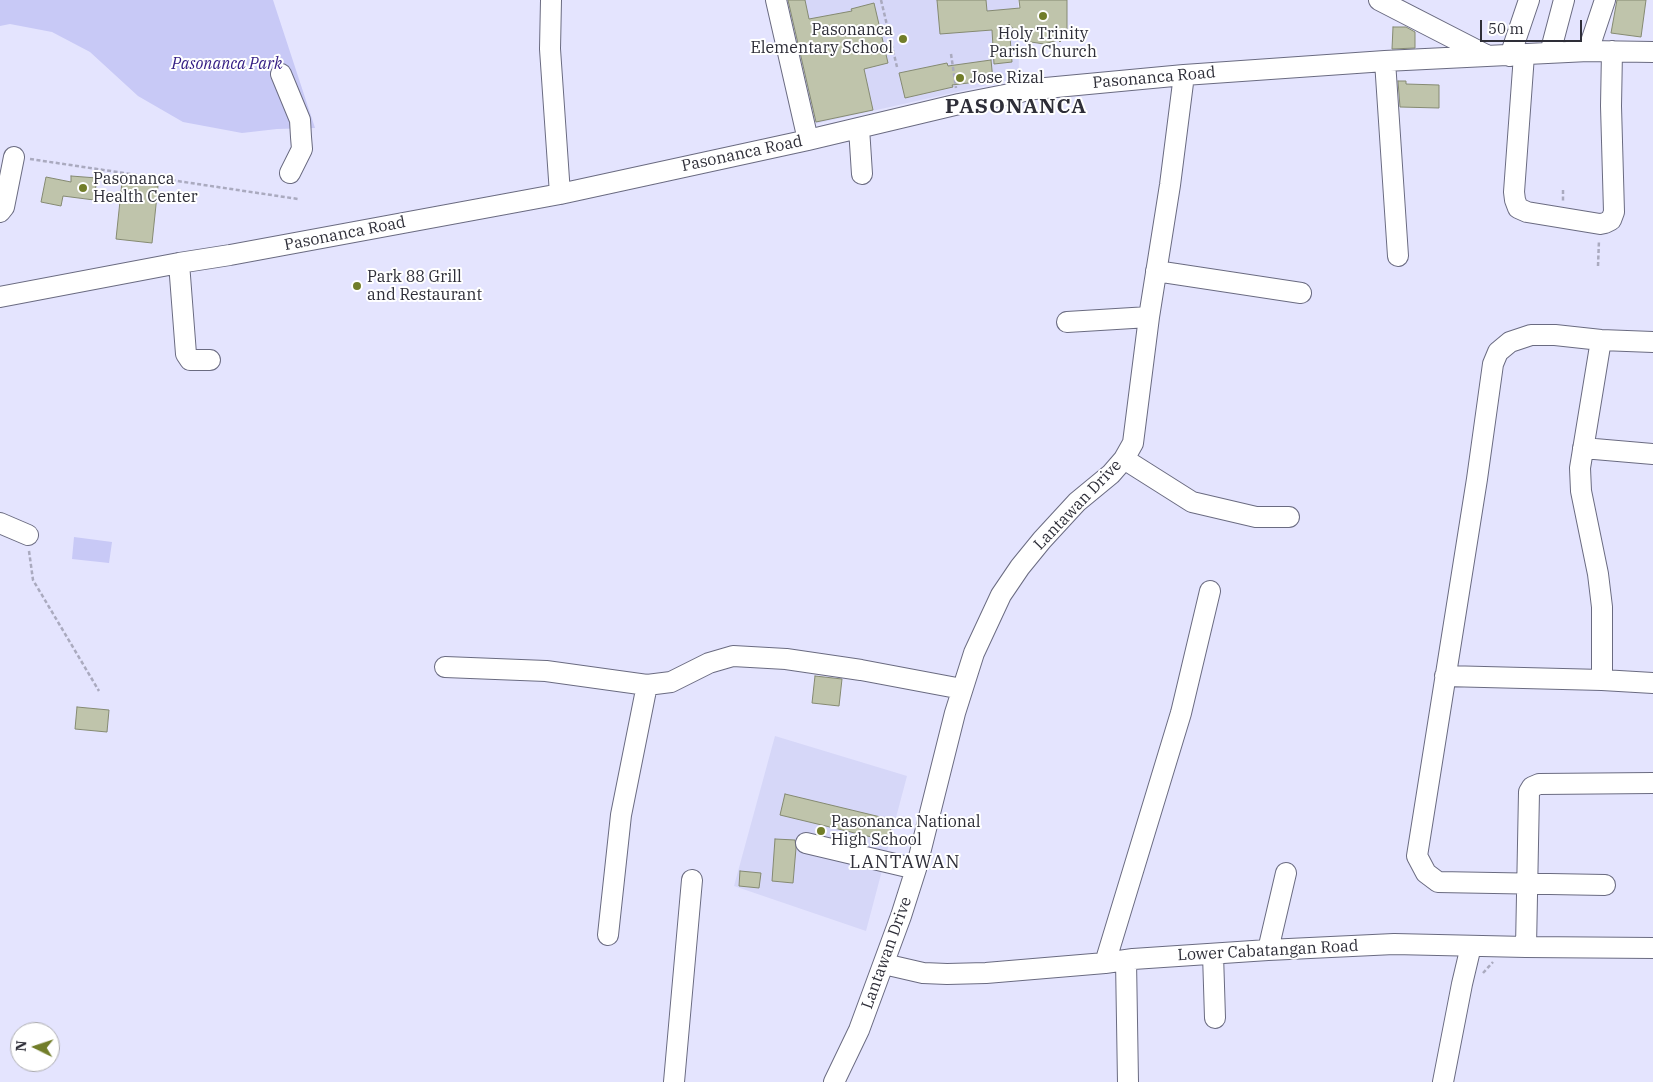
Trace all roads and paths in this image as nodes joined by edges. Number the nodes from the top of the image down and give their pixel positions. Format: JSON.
{"nodes":[{"id":1,"x":551,"y":0,"type":"edge"},
{"id":2,"x":776,"y":0,"type":"edge"},
{"id":3,"x":881,"y":0,"type":"edge"},
{"id":4,"x":1529,"y":0,"type":"edge"},
{"id":5,"x":1564,"y":0,"type":"edge"},
{"id":6,"x":1606,"y":0,"type":"edge"},
{"id":7,"x":1389,"y":3,"type":"edge"},
{"id":8,"x":1588,"y":51,"type":"junction"},
{"id":9,"x":1612,"y":51,"type":"junction"},
{"id":10,"x":1653,"y":52,"type":"edge"},
{"id":11,"x":1550,"y":53,"type":"junction"},
{"id":12,"x":951,"y":54,"type":"dead end"},
{"id":13,"x":1517,"y":55,"type":"junction"},
{"id":14,"x":1489,"y":57,"type":"junction"},
{"id":15,"x":1385,"y":61,"type":"junction"},
{"id":16,"x":897,"y":67,"type":"dead end"},
{"id":17,"x":281,"y":74,"type":"dead end"},
{"id":18,"x":1184,"y":75,"type":"junction"},
{"id":19,"x":957,"y":92,"type":"dead end"},
{"id":20,"x":859,"y":128,"type":"junction"},
{"id":21,"x":808,"y":140,"type":"junction"},
{"id":22,"x":14,"y":157,"type":"joint"},
{"id":23,"x":290,"y":173,"type":"dead end"},
{"id":24,"x":862,"y":174,"type":"dead end"},
{"id":25,"x":560,"y":194,"type":"junction"},
{"id":26,"x":298,"y":199,"type":"dead end"},
{"id":27,"x":0,"y":212,"type":"edge"},
{"id":28,"x":1600,"y":224,"type":"junction"},
{"id":29,"x":1398,"y":256,"type":"dead end"},
{"id":30,"x":179,"y":263,"type":"junction"},
{"id":31,"x":1598,"y":266,"type":"dead end"},
{"id":32,"x":1156,"y":271,"type":"junction"},
{"id":33,"x":1301,"y":293,"type":"dead end"},
{"id":34,"x":0,"y":297,"type":"edge"},
{"id":35,"x":1149,"y":317,"type":"junction"},
{"id":36,"x":1067,"y":322,"type":"dead end"},
{"id":37,"x":1601,"y":340,"type":"junction"},
{"id":38,"x":1653,"y":342,"type":"edge"},
{"id":39,"x":210,"y":360,"type":"dead end"},
{"id":40,"x":1583,"y":448,"type":"junction"},
{"id":41,"x":1653,"y":454,"type":"edge"},
{"id":42,"x":1124,"y":459,"type":"junction"},
{"id":43,"x":1289,"y":516,"type":"dead end"},
{"id":44,"x":0,"y":523,"type":"edge"},
{"id":45,"x":28,"y":535,"type":"joint"},
{"id":46,"x":1210,"y":591,"type":"dead end"},
{"id":47,"x":445,"y":667,"type":"dead end"},
{"id":48,"x":1445,"y":676,"type":"junction"},
{"id":49,"x":1602,"y":680,"type":"junction"},
{"id":50,"x":1653,"y":683,"type":"edge"},
{"id":51,"x":647,"y":685,"type":"junction"},
{"id":52,"x":962,"y":689,"type":"junction"},
{"id":53,"x":99,"y":691,"type":"dead end"},
{"id":54,"x":1653,"y":783,"type":"edge"},
{"id":55,"x":806,"y":843,"type":"dead end"},
{"id":56,"x":916,"y":869,"type":"junction"},
{"id":57,"x":1286,"y":873,"type":"dead end"},
{"id":58,"x":692,"y":880,"type":"dead end"},
{"id":59,"x":1527,"y":884,"type":"junction"},
{"id":60,"x":1606,"y":885,"type":"dead end"},
{"id":61,"x":608,"y":935,"type":"dead end"},
{"id":62,"x":1471,"y":946,"type":"junction"},
{"id":63,"x":1526,"y":947,"type":"junction"},
{"id":64,"x":1653,"y":948,"type":"edge"},
{"id":65,"x":1268,"y":950,"type":"junction"},
{"id":66,"x":1213,"y":954,"type":"junction"},
{"id":67,"x":1126,"y":960,"type":"junction"},
{"id":68,"x":1105,"y":963,"type":"junction"},
{"id":69,"x":884,"y":964,"type":"junction"},
{"id":70,"x":1215,"y":1018,"type":"dead end"},
{"id":71,"x":674,"y":1082,"type":"edge"},
{"id":72,"x":834,"y":1082,"type":"edge"},
{"id":73,"x":1128,"y":1082,"type":"edge"},
{"id":74,"x":1443,"y":1082,"type":"edge"}],
"edges":[{"from":1,"to":25,"type":"street"},
{"from":2,"to":21,"type":"street"},
{"from":3,"to":16,"type":"path"},
{"from":4,"to":13,"type":"street"},
{"from":5,"to":11,"type":"street"},
{"from":6,"to":8,"type":"street"},
{"from":7,"to":14,"type":"street"},
{"from":8,"to":9,"type":"street","name":"Pasonanca Road"},
{"from":8,"to":11,"type":"street","name":"Pasonanca Road"},
{"from":9,"to":10,"type":"street","name":"Pasonanca Road"},
{"from":9,"to":28,"type":"street"},
{"from":11,"to":13,"type":"street","name":"Pasonanca Road"},
{"from":12,"to":19,"type":"path"},
{"from":13,"to":14,"type":"street","name":"Pasonanca Road"},
{"from":13,"to":28,"type":"street"},
{"from":14,"to":15,"type":"street","name":"Pasonanca Road"},
{"from":15,"to":18,"type":"street","name":"Pasonanca Road"},
{"from":15,"to":29,"type":"street"},
{"from":17,"to":23,"type":"street"},
{"from":18,"to":20,"type":"street","name":"Pasonanca Road"},
{"from":18,"to":32,"type":"street","name":"Lantawan Drive"},
{"from":20,"to":21,"type":"street","name":"Pasonanca Road"},
{"from":20,"to":24,"type":"street"},
{"from":21,"to":25,"type":"street","name":"Pasonanca Road"},
{"from":22,"to":26,"type":"path"},
{"from":22,"to":27,"type":"street"},
{"from":25,"to":30,"type":"street","name":"Pasonanca Road"},
{"from":28,"to":31,"type":"path"},
{"from":30,"to":34,"type":"street","name":"Pasonanca Road"},
{"from":30,"to":39,"type":"street"},
{"from":32,"to":33,"type":"street"},
{"from":32,"to":35,"type":"street","name":"Lantawan Drive"},
{"from":35,"to":36,"type":"street"},
{"from":35,"to":42,"type":"street","name":"Lantawan Drive"},
{"from":37,"to":38,"type":"street"},
{"from":37,"to":40,"type":"street"},
{"from":37,"to":48,"type":"street"},
{"from":40,"to":41,"type":"street"},
{"from":40,"to":49,"type":"street"},
{"from":42,"to":43,"type":"street"},
{"from":42,"to":52,"type":"street","name":"Lantawan Drive"},
{"from":44,"to":45,"type":"street"},
{"from":45,"to":53,"type":"path"},
{"from":46,"to":68,"type":"street"},
{"from":47,"to":51,"type":"street"},
{"from":48,"to":49,"type":"street"},
{"from":48,"to":59,"type":"street"},
{"from":49,"to":50,"type":"street"},
{"from":51,"to":52,"type":"street"},
{"from":51,"to":61,"type":"street"},
{"from":52,"to":56,"type":"street","name":"Lantawan Drive"},
{"from":54,"to":59,"type":"street"},
{"from":55,"to":56,"type":"street"},
{"from":56,"to":69,"type":"street","name":"Lantawan Drive"},
{"from":57,"to":65,"type":"street"},
{"from":58,"to":71,"type":"street"},
{"from":59,"to":60,"type":"street"},
{"from":59,"to":63,"type":"street"},
{"from":62,"to":63,"type":"street","name":"Lower Cabatangan Road"},
{"from":62,"to":65,"type":"street","name":"Lower Cabatangan Road"},
{"from":62,"to":74,"type":"street"},
{"from":63,"to":64,"type":"street","name":"Lower Cabatangan Road"},
{"from":65,"to":66,"type":"street","name":"Lower Cabatangan Road"},
{"from":66,"to":67,"type":"street","name":"Lower Cabatangan Road"},
{"from":66,"to":70,"type":"street"},
{"from":67,"to":68,"type":"street","name":"Lower Cabatangan Road"},
{"from":67,"to":73,"type":"street"},
{"from":68,"to":69,"type":"street","name":"Lower Cabatangan Road"},
{"from":69,"to":72,"type":"street","name":"Lantawan Drive"}]}
